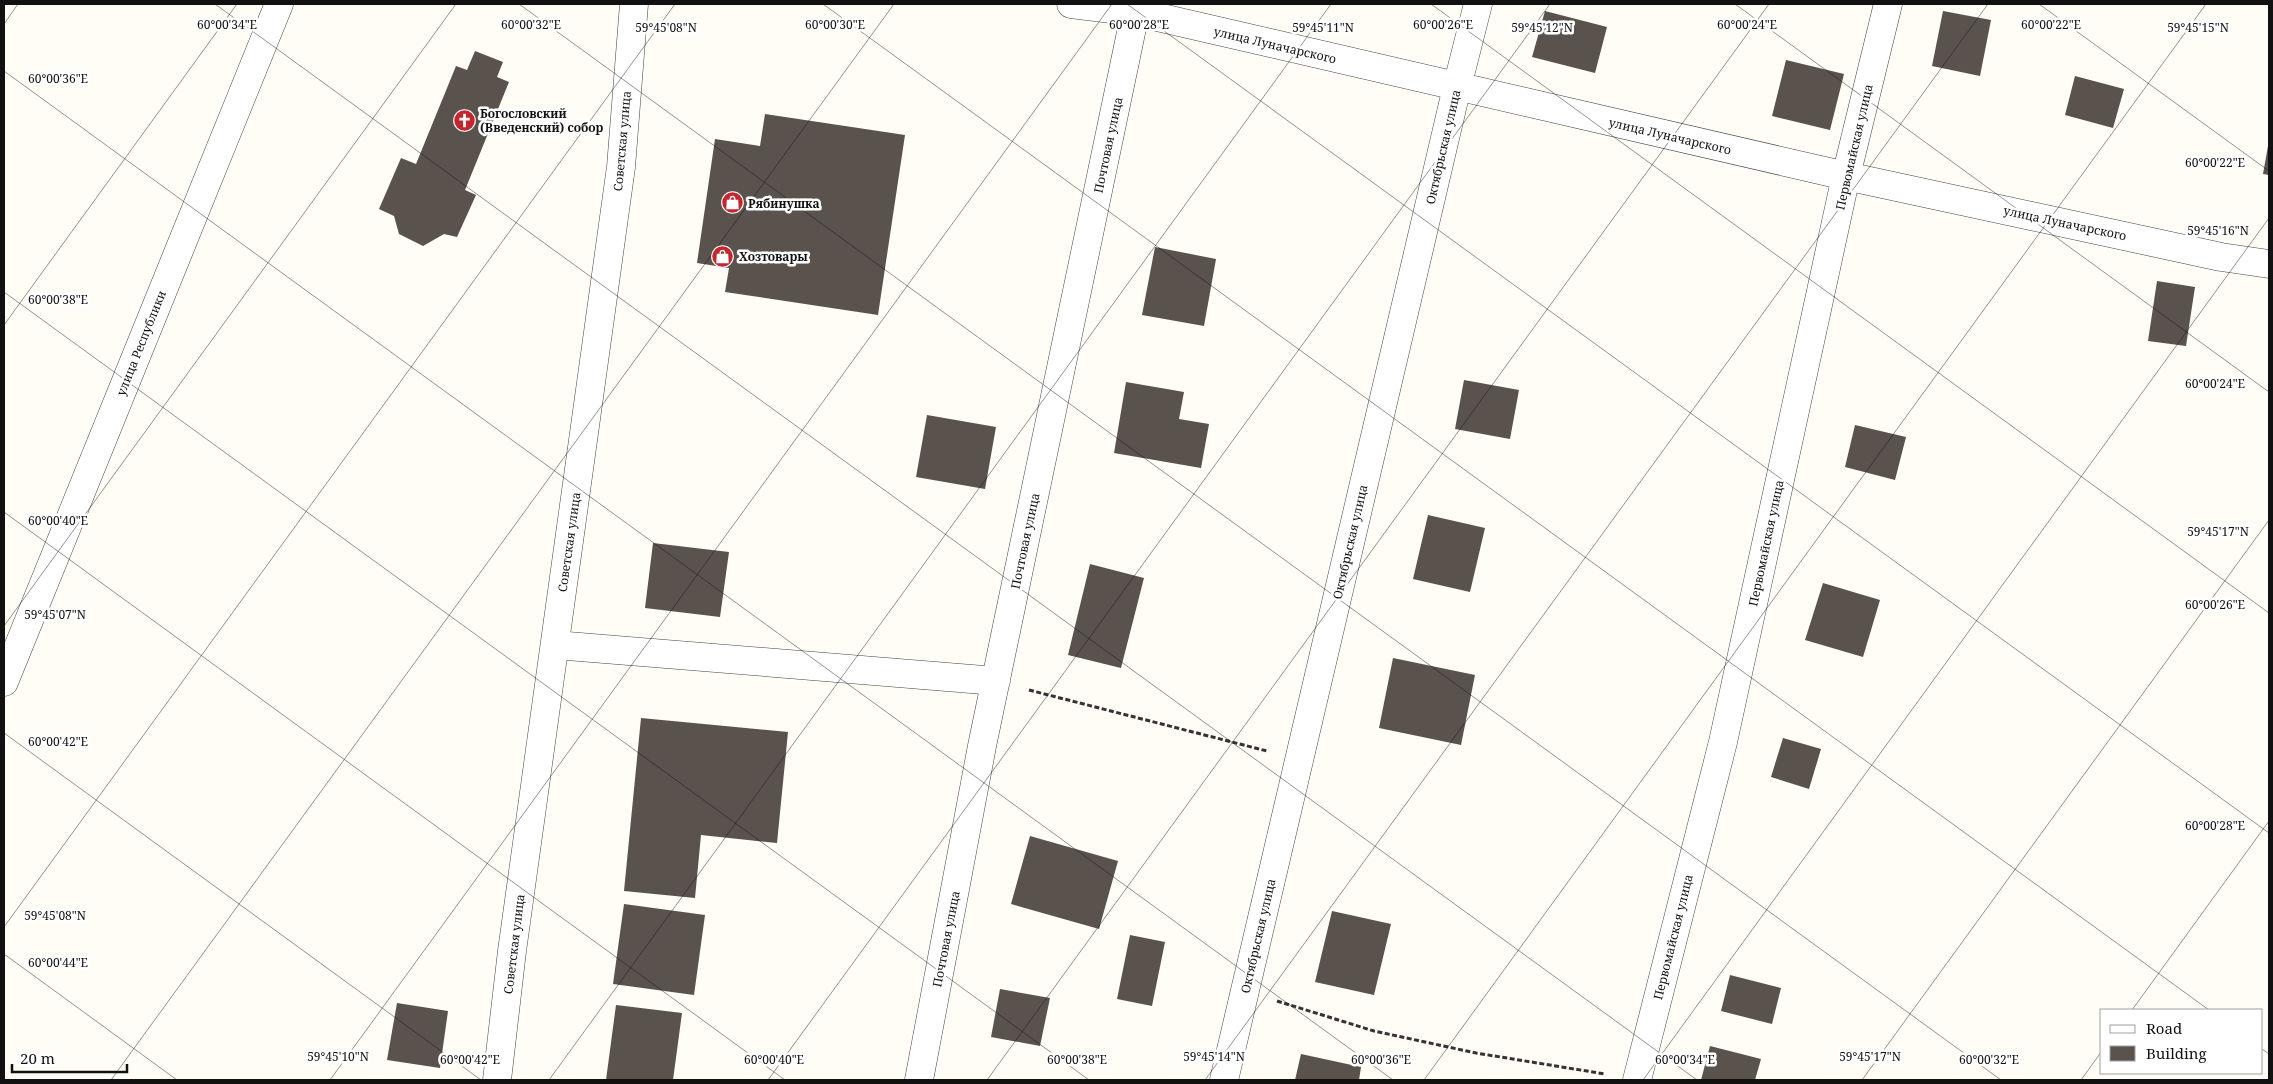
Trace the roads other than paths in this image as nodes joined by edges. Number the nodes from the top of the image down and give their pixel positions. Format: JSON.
{"nodes":[{"id":1,"x":279,"y":4,"type":"edge"},
{"id":2,"x":634,"y":4,"type":"edge"},
{"id":3,"x":1072,"y":4,"type":"edge"},
{"id":4,"x":1478,"y":4,"type":"edge"},
{"id":5,"x":1888,"y":4,"type":"edge"},
{"id":6,"x":1136,"y":8,"type":"edge"},
{"id":7,"x":1457,"y":87,"type":"junction"},
{"id":8,"x":1846,"y":176,"type":"junction"},
{"id":9,"x":2269,"y":264,"type":"edge"},
{"id":10,"x":555,"y":645,"type":"junction"},
{"id":11,"x":996,"y":681,"type":"junction"},
{"id":12,"x":4,"y":682,"type":"edge"},
{"id":13,"x":497,"y":1080,"type":"edge"},
{"id":14,"x":919,"y":1080,"type":"edge"},
{"id":15,"x":1224,"y":1080,"type":"edge"},
{"id":16,"x":1637,"y":1080,"type":"edge"}],
"edges":[{"from":1,"to":12,"type":"street","name":"улица Республики"},
{"from":2,"to":10,"type":"street","name":"Советская улица"},
{"from":3,"to":6,"type":"street","name":"улица Луначарского"},
{"from":4,"to":7,"type":"street","name":"Октябрьская улица"},
{"from":5,"to":8,"type":"street","name":"Первомайская улица"},
{"from":6,"to":7,"type":"street","name":"улица Луначарского"},
{"from":6,"to":11,"type":"street","name":"Почтовая улица"},
{"from":7,"to":8,"type":"street","name":"улица Луначарского"},
{"from":7,"to":15,"type":"street","name":"Октябрьская улица"},
{"from":8,"to":9,"type":"street","name":"улица Луначарского"},
{"from":8,"to":16,"type":"street","name":"Первомайская улица"},
{"from":10,"to":11,"type":"street"},
{"from":10,"to":13,"type":"street","name":"Советская улица"},
{"from":11,"to":14,"type":"street","name":"Почтовая улица"}]}
